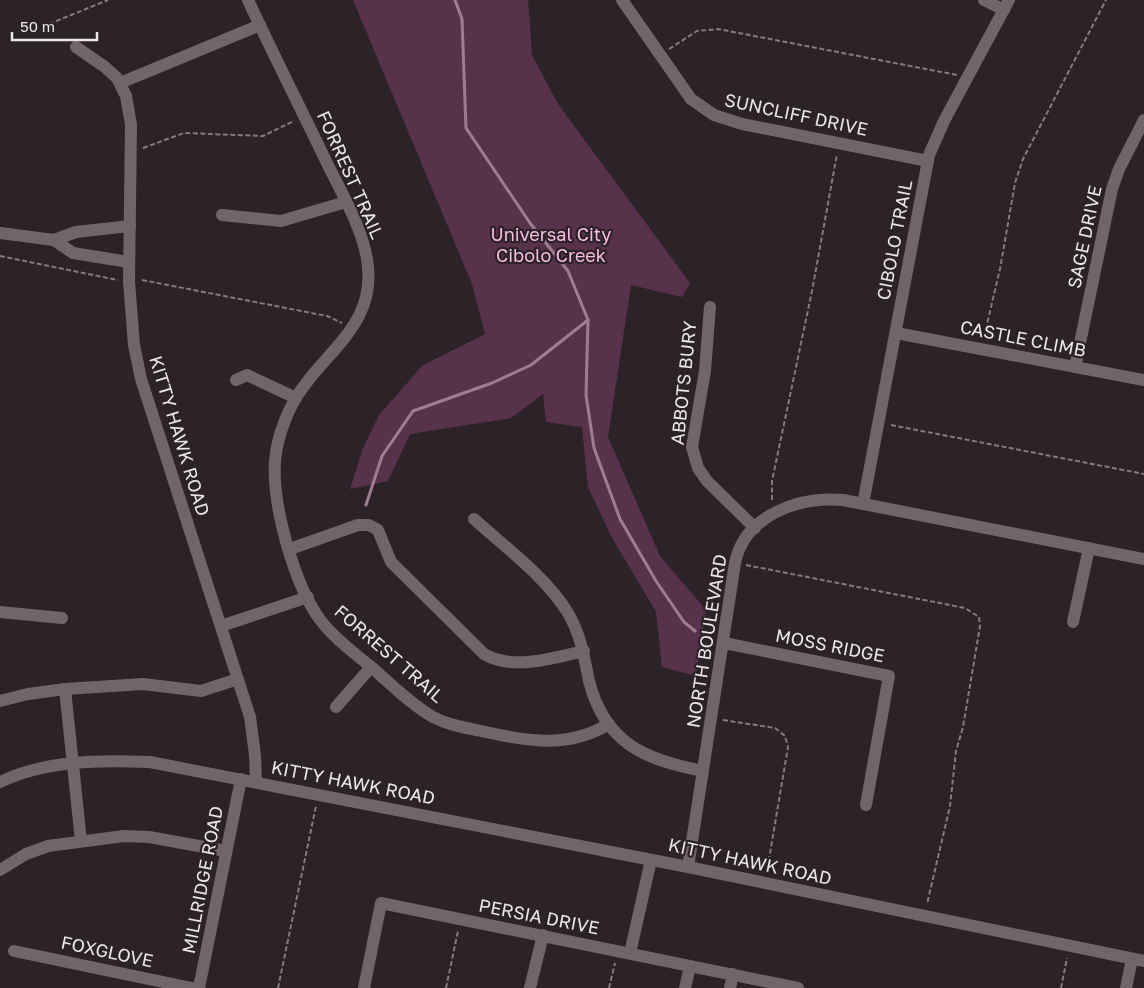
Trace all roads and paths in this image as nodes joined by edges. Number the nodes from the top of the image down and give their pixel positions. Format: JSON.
{"nodes":[{"id":1,"x":108,"y":0,"type":"edge"},
{"id":2,"x":248,"y":0,"type":"edge"},
{"id":3,"x":622,"y":0,"type":"edge"},
{"id":4,"x":984,"y":0,"type":"edge"},
{"id":5,"x":1106,"y":0,"type":"edge"},
{"id":6,"x":1007,"y":5,"type":"edge"},
{"id":7,"x":49,"y":24,"type":"dead end"},
{"id":8,"x":260,"y":25,"type":"junction"},
{"id":9,"x":76,"y":47,"type":"dead end"},
{"id":10,"x":660,"y":54,"type":"junction"},
{"id":11,"x":967,"y":79,"type":"junction"},
{"id":12,"x":120,"y":83,"type":"junction"},
{"id":13,"x":304,"y":116,"type":"junction"},
{"id":14,"x":1144,"y":120,"type":"edge"},
{"id":15,"x":839,"y":143,"type":"junction"},
{"id":16,"x":131,"y":152,"type":"junction"},
{"id":17,"x":928,"y":160,"type":"junction"},
{"id":18,"x":346,"y":202,"type":"junction"},
{"id":19,"x":222,"y":215,"type":"dead end"},
{"id":20,"x":130,"y":226,"type":"junction"},
{"id":21,"x":0,"y":233,"type":"edge"},
{"id":22,"x":54,"y":240,"type":"junction"},
{"id":23,"x":0,"y":256,"type":"edge"},
{"id":24,"x":129,"y":262,"type":"junction"},
{"id":25,"x":129,"y":278,"type":"junction"},
{"id":26,"x":710,"y":307,"type":"dead end"},
{"id":27,"x":353,"y":329,"type":"junction"},
{"id":28,"x":896,"y":333,"type":"junction"},
{"id":29,"x":982,"y":349,"type":"junction"},
{"id":30,"x":1075,"y":367,"type":"junction"},
{"id":31,"x":236,"y":380,"type":"dead end"},
{"id":32,"x":1144,"y":380,"type":"edge"},
{"id":33,"x":296,"y":398,"type":"junction"},
{"id":34,"x":879,"y":422,"type":"junction"},
{"id":35,"x":1144,"y":474,"type":"edge"},
{"id":36,"x":863,"y":504,"type":"junction"},
{"id":37,"x":776,"y":512,"type":"junction"},
{"id":38,"x":474,"y":519,"type":"dead end"},
{"id":39,"x":755,"y":528,"type":"junction"},
{"id":40,"x":1089,"y":548,"type":"junction"},
{"id":41,"x":290,"y":549,"type":"junction"},
{"id":42,"x":1144,"y":559,"type":"edge"},
{"id":43,"x":735,"y":563,"type":"junction"},
{"id":44,"x":308,"y":597,"type":"junction"},
{"id":45,"x":0,"y":612,"type":"edge"},
{"id":46,"x":62,"y":618,"type":"dead end"},
{"id":47,"x":1073,"y":622,"type":"dead end"},
{"id":48,"x":221,"y":626,"type":"junction"},
{"id":49,"x":724,"y":643,"type":"junction"},
{"id":50,"x":584,"y":651,"type":"junction"},
{"id":51,"x":372,"y":667,"type":"junction"},
{"id":52,"x":238,"y":679,"type":"junction"},
{"id":53,"x":65,"y":689,"type":"junction"},
{"id":54,"x":0,"y":701,"type":"edge"},
{"id":55,"x":336,"y":707,"type":"dead end"},
{"id":56,"x":712,"y":718,"type":"junction"},
{"id":57,"x":609,"y":724,"type":"junction"},
{"id":58,"x":72,"y":764,"type":"junction"},
{"id":59,"x":703,"y":771,"type":"junction"},
{"id":60,"x":241,"y":779,"type":"junction"},
{"id":61,"x":256,"y":781,"type":"junction"},
{"id":62,"x":0,"y":782,"type":"edge"},
{"id":63,"x":319,"y":794,"type":"junction"},
{"id":64,"x":866,"y":805,"type":"dead end"},
{"id":65,"x":81,"y":840,"type":"junction"},
{"id":66,"x":226,"y":851,"type":"junction"},
{"id":67,"x":651,"y":860,"type":"junction"},
{"id":68,"x":688,"y":867,"type":"junction"},
{"id":69,"x":0,"y":870,"type":"edge"},
{"id":70,"x":765,"y":883,"type":"junction"},
{"id":71,"x":924,"y":916,"type":"junction"},
{"id":72,"x":461,"y":919,"type":"junction"},
{"id":73,"x":543,"y":935,"type":"junction"},
{"id":74,"x":1069,"y":946,"type":"junction"},
{"id":75,"x":14,"y":951,"type":"dead end"},
{"id":76,"x":618,"y":951,"type":"junction"},
{"id":77,"x":630,"y":953,"type":"junction"},
{"id":78,"x":1138,"y":960,"type":"edge"},
{"id":79,"x":690,"y":966,"type":"junction"},
{"id":80,"x":733,"y":974,"type":"junction"},
{"id":81,"x":192,"y":988,"type":"edge"},
{"id":82,"x":199,"y":988,"type":"edge"},
{"id":83,"x":278,"y":988,"type":"edge"},
{"id":84,"x":364,"y":988,"type":"edge"},
{"id":85,"x":446,"y":988,"type":"edge"},
{"id":86,"x":530,"y":988,"type":"edge"},
{"id":87,"x":609,"y":988,"type":"edge"},
{"id":88,"x":686,"y":988,"type":"edge"},
{"id":89,"x":730,"y":988,"type":"edge"},
{"id":90,"x":798,"y":988,"type":"edge"},
{"id":91,"x":1061,"y":988,"type":"edge"},
{"id":92,"x":1126,"y":988,"type":"edge"}],
"edges":[{"from":1,"to":7,"type":"path"},
{"from":2,"to":8,"type":"street","name":"FORREST TRAIL"},
{"from":3,"to":10,"type":"street","name":"SUNCLIFF DRIVE"},
{"from":4,"to":6,"type":"street"},
{"from":5,"to":29,"type":"path"},
{"from":6,"to":11,"type":"street","name":"CIBOLO TRAIL"},
{"from":8,"to":12,"type":"street"},
{"from":8,"to":13,"type":"street","name":"FORREST TRAIL"},
{"from":9,"to":12,"type":"street","name":"KITTY HAWK ROAD"},
{"from":10,"to":11,"type":"path"},
{"from":10,"to":15,"type":"street","name":"SUNCLIFF DRIVE"},
{"from":11,"to":17,"type":"street","name":"CIBOLO TRAIL"},
{"from":12,"to":16,"type":"street","name":"KITTY HAWK ROAD"},
{"from":13,"to":16,"type":"path"},
{"from":13,"to":18,"type":"street","name":"FORREST TRAIL"},
{"from":14,"to":30,"type":"street","name":"SAGE DRIVE"},
{"from":15,"to":17,"type":"street","name":"SUNCLIFF DRIVE"},
{"from":15,"to":37,"type":"path"},
{"from":16,"to":20,"type":"street","name":"KITTY HAWK ROAD"},
{"from":17,"to":28,"type":"street","name":"CIBOLO TRAIL"},
{"from":18,"to":19,"type":"street"},
{"from":18,"to":27,"type":"street","name":"FORREST TRAIL"},
{"from":20,"to":22,"type":"street"},
{"from":20,"to":24,"type":"street","name":"KITTY HAWK ROAD"},
{"from":21,"to":22,"type":"street"},
{"from":22,"to":24,"type":"street"},
{"from":23,"to":25,"type":"path"},
{"from":24,"to":25,"type":"street","name":"KITTY HAWK ROAD"},
{"from":25,"to":27,"type":"path"},
{"from":25,"to":48,"type":"street","name":"KITTY HAWK ROAD"},
{"from":26,"to":39,"type":"street","name":"ABBOTS BURY"},
{"from":27,"to":33,"type":"street","name":"FORREST TRAIL"},
{"from":28,"to":29,"type":"street","name":"CASTLE CLIMB"},
{"from":28,"to":34,"type":"street","name":"CIBOLO TRAIL"},
{"from":29,"to":30,"type":"street","name":"CASTLE CLIMB"},
{"from":30,"to":32,"type":"street","name":"CASTLE CLIMB"},
{"from":31,"to":33,"type":"street"},
{"from":33,"to":41,"type":"street","name":"FORREST TRAIL"},
{"from":34,"to":35,"type":"path"},
{"from":34,"to":36,"type":"street","name":"CIBOLO TRAIL"},
{"from":36,"to":37,"type":"street","name":"NORTH BOULEVARD"},
{"from":36,"to":40,"type":"street","name":"NORTH BOULEVARD"},
{"from":37,"to":39,"type":"street","name":"NORTH BOULEVARD"},
{"from":38,"to":50,"type":"street"},
{"from":39,"to":43,"type":"street","name":"NORTH BOULEVARD"},
{"from":40,"to":42,"type":"street","name":"NORTH BOULEVARD"},
{"from":40,"to":47,"type":"street"},
{"from":41,"to":44,"type":"street","name":"FORREST TRAIL"},
{"from":41,"to":50,"type":"street"},
{"from":43,"to":49,"type":"street","name":"NORTH BOULEVARD"},
{"from":43,"to":71,"type":"path"},
{"from":44,"to":48,"type":"street"},
{"from":44,"to":51,"type":"street","name":"FORREST TRAIL"},
{"from":45,"to":46,"type":"street"},
{"from":48,"to":52,"type":"street","name":"KITTY HAWK ROAD"},
{"from":49,"to":56,"type":"street","name":"NORTH BOULEVARD"},
{"from":49,"to":64,"type":"street","name":"MOSS RIDGE"},
{"from":50,"to":57,"type":"street"},
{"from":51,"to":55,"type":"street"},
{"from":51,"to":57,"type":"street","name":"FORREST TRAIL"},
{"from":52,"to":53,"type":"street"},
{"from":52,"to":61,"type":"street","name":"KITTY HAWK ROAD"},
{"from":53,"to":54,"type":"street"},
{"from":53,"to":58,"type":"street"},
{"from":56,"to":59,"type":"street","name":"NORTH BOULEVARD"},
{"from":56,"to":70,"type":"path"},
{"from":57,"to":59,"type":"street"},
{"from":58,"to":60,"type":"street"},
{"from":58,"to":62,"type":"street"},
{"from":58,"to":65,"type":"street"},
{"from":59,"to":68,"type":"street","name":"NORTH BOULEVARD"},
{"from":60,"to":61,"type":"street"},
{"from":60,"to":66,"type":"street","name":"MILLRIDGE ROAD"},
{"from":61,"to":63,"type":"street","name":"KITTY HAWK ROAD"},
{"from":63,"to":67,"type":"street","name":"KITTY HAWK ROAD"},
{"from":63,"to":83,"type":"path"},
{"from":65,"to":66,"type":"street"},
{"from":65,"to":69,"type":"street"},
{"from":66,"to":82,"type":"street","name":"MILLRIDGE ROAD"},
{"from":67,"to":68,"type":"street","name":"KITTY HAWK ROAD"},
{"from":67,"to":77,"type":"street"},
{"from":68,"to":70,"type":"street","name":"KITTY HAWK ROAD"},
{"from":70,"to":71,"type":"street","name":"KITTY HAWK ROAD"},
{"from":71,"to":74,"type":"street","name":"KITTY HAWK ROAD"},
{"from":72,"to":73,"type":"street","name":"PERSIA DRIVE"},
{"from":72,"to":84,"type":"street","name":"PERSIA DRIVE"},
{"from":72,"to":85,"type":"path"},
{"from":73,"to":76,"type":"street","name":"PERSIA DRIVE"},
{"from":73,"to":86,"type":"street"},
{"from":74,"to":78,"type":"street","name":"KITTY HAWK ROAD"},
{"from":74,"to":91,"type":"path"},
{"from":75,"to":81,"type":"street","name":"FOXGLOVE"},
{"from":76,"to":77,"type":"street","name":"PERSIA DRIVE"},
{"from":76,"to":87,"type":"path"},
{"from":77,"to":79,"type":"street","name":"PERSIA DRIVE"},
{"from":78,"to":92,"type":"street"},
{"from":79,"to":80,"type":"street","name":"PERSIA DRIVE"},
{"from":79,"to":88,"type":"street"},
{"from":80,"to":89,"type":"street"},
{"from":80,"to":90,"type":"street","name":"PERSIA DRIVE"}]}
